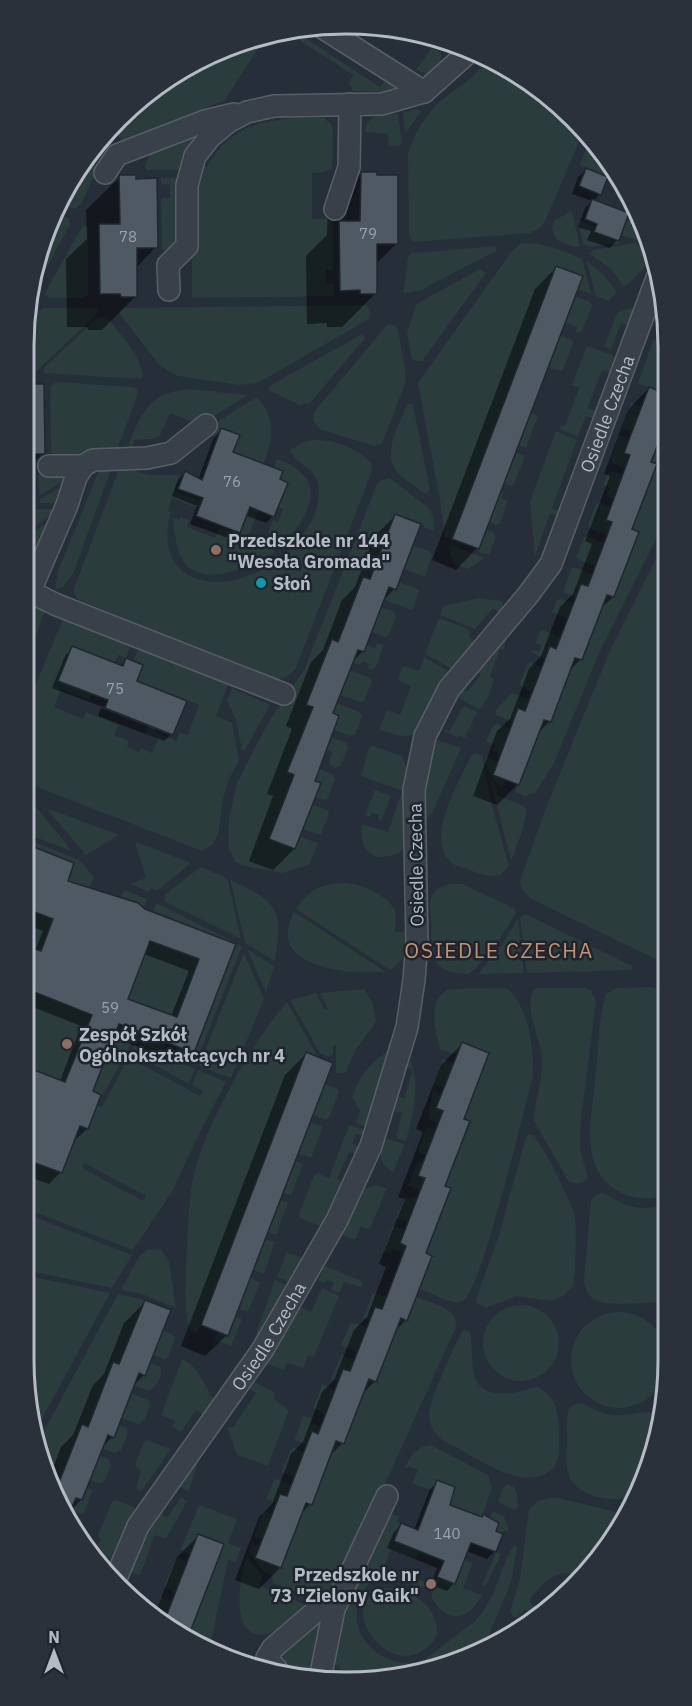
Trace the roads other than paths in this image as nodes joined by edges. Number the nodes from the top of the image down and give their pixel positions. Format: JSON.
{"nodes":[{"id":1,"x":334,"y":35,"type":"edge"},
{"id":2,"x":463,"y":57,"type":"edge"},
{"id":3,"x":424,"y":92,"type":"junction"},
{"id":4,"x":350,"y":105,"type":"junction"},
{"id":5,"x":247,"y":112,"type":"junction"},
{"id":6,"x":105,"y":173,"type":"dead end"},
{"id":7,"x":335,"y":209,"type":"dead end"},
{"id":8,"x":168,"y":290,"type":"dead end"},
{"id":9,"x":654,"y":298,"type":"edge"},
{"id":10,"x":206,"y":424,"type":"dead end"},
{"id":11,"x":49,"y":466,"type":"dead end"},
{"id":12,"x":83,"y":466,"type":"junction"},
{"id":13,"x":34,"y":575,"type":"edge"},
{"id":14,"x":34,"y":594,"type":"edge"},
{"id":15,"x":285,"y":694,"type":"dead end"},
{"id":16,"x":387,"y":1496,"type":"dead end"},
{"id":17,"x":119,"y":1572,"type":"edge"},
{"id":18,"x":334,"y":1609,"type":"junction"},
{"id":19,"x":271,"y":1662,"type":"edge"},
{"id":20,"x":322,"y":1671,"type":"edge"}],
"edges":[{"from":1,"to":3,"type":"street"},
{"from":2,"to":3,"type":"street"},
{"from":3,"to":4,"type":"street"},
{"from":4,"to":5,"type":"street"},
{"from":4,"to":7,"type":"street"},
{"from":5,"to":6,"type":"street"},
{"from":5,"to":8,"type":"street"},
{"from":9,"to":17,"type":"street","name":"Osiedle Czecha"},
{"from":10,"to":12,"type":"street"},
{"from":11,"to":12,"type":"street"},
{"from":12,"to":13,"type":"street"},
{"from":14,"to":15,"type":"street"},
{"from":16,"to":18,"type":"street"},
{"from":18,"to":19,"type":"street"},
{"from":18,"to":20,"type":"street"}]}
